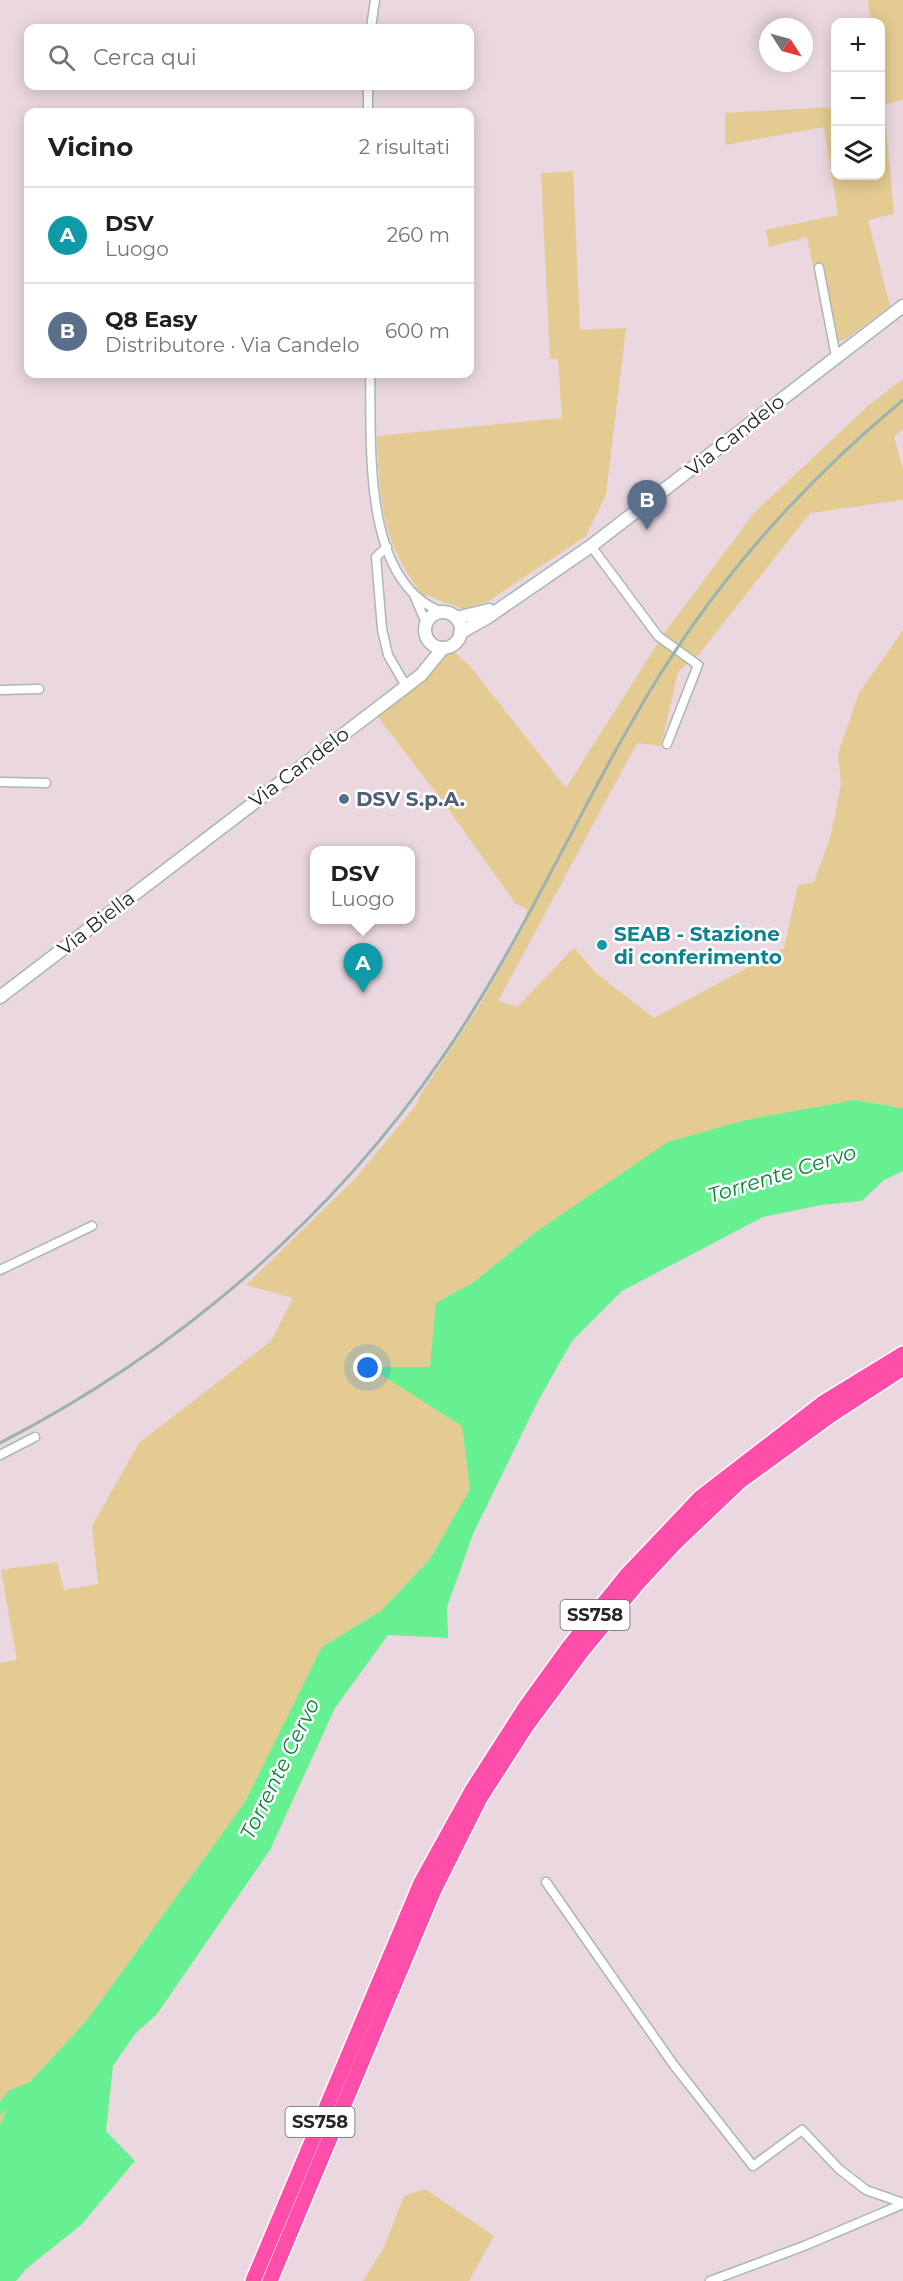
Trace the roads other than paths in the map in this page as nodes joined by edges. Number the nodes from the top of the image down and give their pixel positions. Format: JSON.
{"nodes":[{"id":1,"x":375,"y":0,"type":"edge"},
{"id":2,"x":382,"y":0,"type":"edge"},
{"id":3,"x":371,"y":24,"type":"edge"},
{"id":4,"x":371,"y":24,"type":"edge"},
{"id":5,"x":368,"y":90,"type":"edge"},
{"id":6,"x":368,"y":108,"type":"edge"},
{"id":7,"x":819,"y":268,"type":"dead end"},
{"id":8,"x":903,"y":306,"type":"edge"},
{"id":9,"x":836,"y":357,"type":"junction"},
{"id":10,"x":370,"y":378,"type":"edge"},
{"id":11,"x":591,"y":546,"type":"junction"},
{"id":12,"x":375,"y":547,"type":"dead end"},
{"id":13,"x":387,"y":547,"type":"junction"},
{"id":14,"x":376,"y":557,"type":"junction"},
{"id":15,"x":414,"y":595,"type":"junction"},
{"id":16,"x":506,"y":603,"type":"junction"},
{"id":17,"x":442,"y":612,"type":"junction"},
{"id":18,"x":456,"y":618,"type":"junction"},
{"id":19,"x":426,"y":623,"type":"junction"},
{"id":20,"x":460,"y":633,"type":"junction"},
{"id":21,"x":427,"y":638,"type":"junction"},
{"id":22,"x":443,"y":648,"type":"junction"},
{"id":23,"x":406,"y":686,"type":"junction"},
{"id":24,"x":39,"y":689,"type":"dead end"},
{"id":25,"x":0,"y":690,"type":"edge"},
{"id":26,"x":667,"y":744,"type":"dead end"},
{"id":27,"x":0,"y":782,"type":"edge"},
{"id":28,"x":46,"y":783,"type":"dead end"},
{"id":29,"x":193,"y":848,"type":"joint"},
{"id":30,"x":0,"y":997,"type":"edge"},
{"id":31,"x":92,"y":1226,"type":"dead end"},
{"id":32,"x":0,"y":1270,"type":"edge"},
{"id":33,"x":903,"y":1354,"type":"edge"},
{"id":34,"x":903,"y":1368,"type":"edge"},
{"id":35,"x":35,"y":1437,"type":"dead end"},
{"id":36,"x":0,"y":1455,"type":"edge"},
{"id":37,"x":546,"y":1882,"type":"dead end"},
{"id":38,"x":903,"y":2204,"type":"edge"},
{"id":39,"x":253,"y":2281,"type":"edge"},
{"id":40,"x":270,"y":2281,"type":"edge"},
{"id":41,"x":710,"y":2281,"type":"edge"}],
"edges":[{"from":1,"to":3,"type":"street"},
{"from":2,"to":4,"type":"street"},
{"from":5,"to":6,"type":"street"},
{"from":7,"to":9,"type":"street"},
{"from":8,"to":9,"type":"street","name":"Via Candelo"},
{"from":9,"to":11,"type":"street","name":"Via Candelo"},
{"from":10,"to":13,"type":"street"},
{"from":11,"to":16,"type":"street","name":"Via Candelo"},
{"from":11,"to":26,"type":"street"},
{"from":12,"to":14,"type":"street"},
{"from":13,"to":14,"type":"street"},
{"from":13,"to":15,"type":"street"},
{"from":14,"to":23,"type":"street"},
{"from":15,"to":17,"type":"street"},
{"from":15,"to":19,"type":"street"},
{"from":16,"to":18,"type":"street","name":"Via Candelo"},
{"from":16,"to":20,"type":"street","name":"Via Candelo"},
{"from":17,"to":18,"type":"street"},
{"from":17,"to":19,"type":"street"},
{"from":18,"to":20,"type":"street"},
{"from":19,"to":21,"type":"street"},
{"from":20,"to":22,"type":"street"},
{"from":21,"to":22,"type":"street"},
{"from":21,"to":23,"type":"street","name":"Via Candelo"},
{"from":22,"to":23,"type":"street","name":"Via Candelo"},
{"from":23,"to":29,"type":"street","name":"Via Candelo"},
{"from":24,"to":25,"type":"street"},
{"from":27,"to":28,"type":"street"},
{"from":29,"to":30,"type":"street","name":"Via Biella"},
{"from":31,"to":32,"type":"street"},
{"from":33,"to":39,"type":"highway","number":"SS758"},
{"from":34,"to":40,"type":"highway","number":"SS758"},
{"from":35,"to":36,"type":"street"},
{"from":37,"to":38,"type":"street"},
{"from":38,"to":41,"type":"street"}]}
